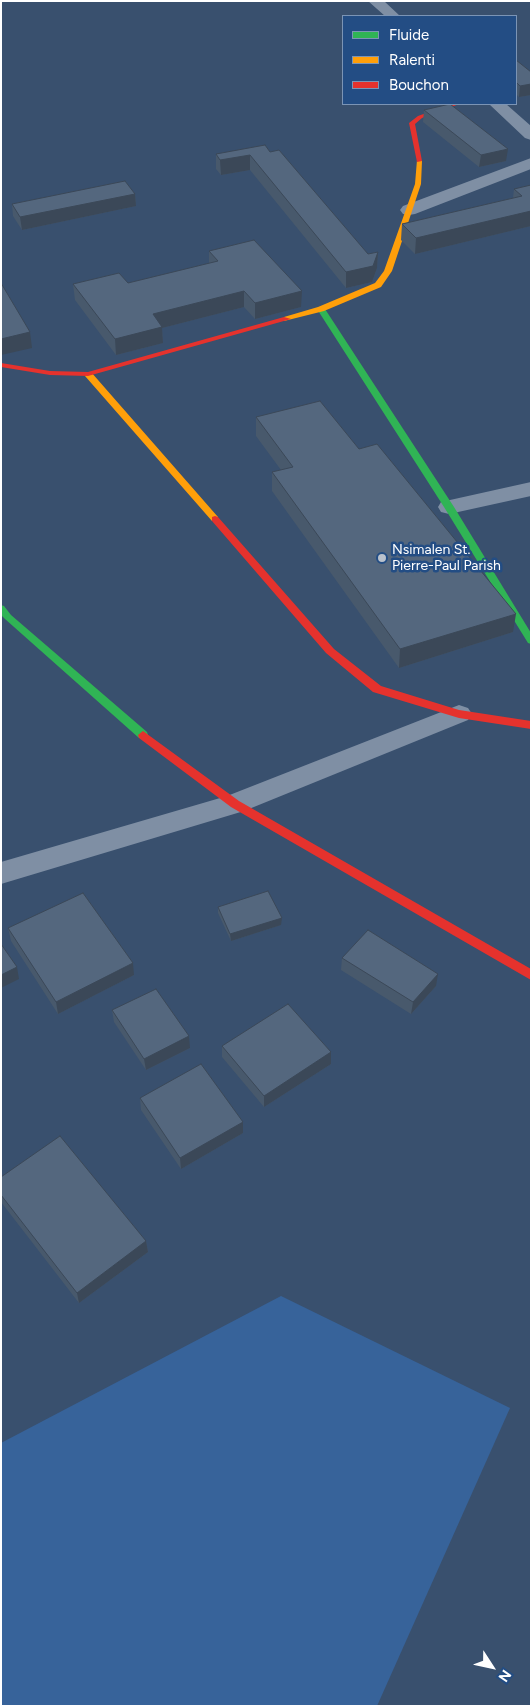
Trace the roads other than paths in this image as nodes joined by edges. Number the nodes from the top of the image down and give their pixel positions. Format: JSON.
{"nodes":[{"id":1,"x":375,"y":1,"type":"edge"},
{"id":2,"x":392,"y":15,"type":"edge"},
{"id":3,"x":453,"y":105,"type":"edge"},
{"id":4,"x":498,"y":105,"type":"edge"},
{"id":5,"x":531,"y":135,"type":"edge"},
{"id":6,"x":531,"y":163,"type":"edge"},
{"id":7,"x":409,"y":210,"type":"junction"},
{"id":8,"x":321,"y":309,"type":"junction"},
{"id":9,"x":1,"y":365,"type":"edge"},
{"id":10,"x":88,"y":374,"type":"junction"},
{"id":11,"x":531,"y":489,"type":"edge"},
{"id":12,"x":449,"y":507,"type":"junction"},
{"id":13,"x":1,"y":608,"type":"edge"},
{"id":14,"x":531,"y":641,"type":"edge"},
{"id":15,"x":459,"y":714,"type":"junction"},
{"id":16,"x":531,"y":725,"type":"edge"},
{"id":17,"x":235,"y":804,"type":"junction"},
{"id":18,"x":1,"y":873,"type":"edge"},
{"id":19,"x":531,"y":975,"type":"edge"}],
"edges":[{"from":1,"to":2,"type":"street"},
{"from":3,"to":7,"type":"street"},
{"from":4,"to":5,"type":"street"},
{"from":6,"to":7,"type":"street"},
{"from":7,"to":8,"type":"street"},
{"from":8,"to":10,"type":"street"},
{"from":8,"to":12,"type":"street"},
{"from":9,"to":10,"type":"street"},
{"from":10,"to":15,"type":"street"},
{"from":11,"to":12,"type":"street"},
{"from":12,"to":14,"type":"street"},
{"from":13,"to":17,"type":"street"},
{"from":15,"to":16,"type":"street"},
{"from":15,"to":17,"type":"street"},
{"from":17,"to":18,"type":"street"},
{"from":17,"to":19,"type":"street"}]}
